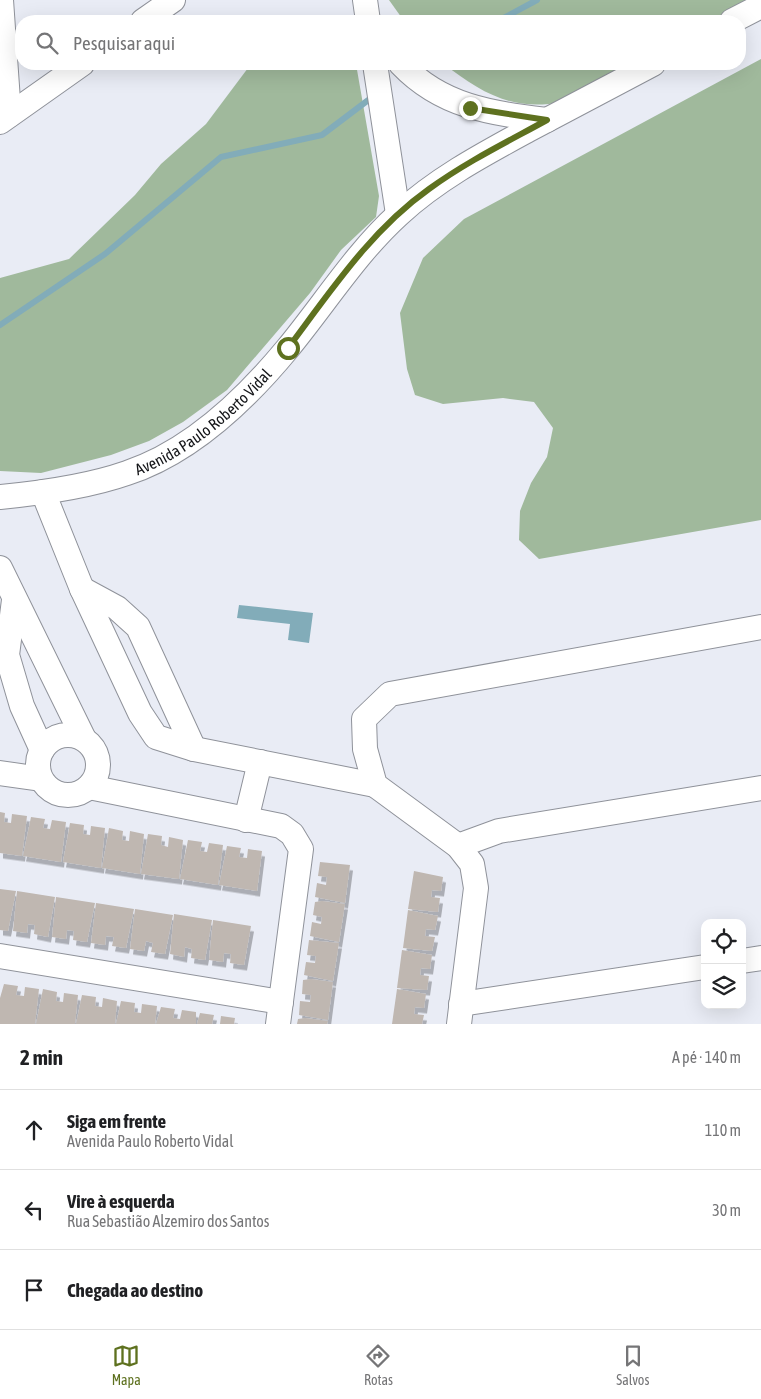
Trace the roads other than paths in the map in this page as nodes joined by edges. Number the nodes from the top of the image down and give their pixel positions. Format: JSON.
{"nodes":[{"id":1,"x":1,"y":0,"type":"edge"},
{"id":2,"x":173,"y":0,"type":"edge"},
{"id":3,"x":365,"y":0,"type":"edge"},
{"id":4,"x":761,"y":6,"type":"edge"},
{"id":5,"x":152,"y":15,"type":"edge"},
{"id":6,"x":367,"y":15,"type":"edge"},
{"id":7,"x":744,"y":15,"type":"edge"},
{"id":8,"x":73,"y":70,"type":"edge"},
{"id":9,"x":376,"y":70,"type":"edge"},
{"id":10,"x":408,"y":70,"type":"edge"},
{"id":11,"x":642,"y":70,"type":"edge"},
{"id":12,"x":4,"y":119,"type":"edge"},
{"id":13,"x":547,"y":120,"type":"junction"},
{"id":14,"x":398,"y":214,"type":"junction"},
{"id":15,"x":43,"y":492,"type":"junction"},
{"id":16,"x":0,"y":497,"type":"edge"},
{"id":17,"x":0,"y":568,"type":"edge"},
{"id":18,"x":82,"y":589,"type":"junction"},
{"id":19,"x":14,"y":600,"type":"junction"},
{"id":20,"x":761,"y":627,"type":"edge"},
{"id":21,"x":84,"y":739,"type":"junction"},
{"id":22,"x":194,"y":749,"type":"junction"},
{"id":23,"x":42,"y":750,"type":"junction"},
{"id":24,"x":260,"y":762,"type":"junction"},
{"id":25,"x":0,"y":773,"type":"edge"},
{"id":26,"x":41,"y":779,"type":"junction"},
{"id":27,"x":375,"y":786,"type":"junction"},
{"id":28,"x":89,"y":787,"type":"junction"},
{"id":29,"x":761,"y":788,"type":"edge"},
{"id":30,"x":246,"y":820,"type":"junction"},
{"id":31,"x":458,"y":846,"type":"junction"},
{"id":32,"x":0,"y":956,"type":"edge"},
{"id":33,"x":761,"y":958,"type":"edge"},
{"id":34,"x":746,"y":960,"type":"edge"},
{"id":35,"x":701,"y":968,"type":"edge"},
{"id":36,"x":279,"y":1013,"type":"edge"},
{"id":37,"x":460,"y":1014,"type":"edge"}],
"edges":[{"from":1,"to":12,"type":"street"},
{"from":2,"to":5,"type":"street"},
{"from":3,"to":6,"type":"street"},
{"from":4,"to":7,"type":"street"},
{"from":8,"to":12,"type":"street"},
{"from":9,"to":14,"type":"street"},
{"from":10,"to":13,"type":"street"},
{"from":11,"to":13,"type":"street","name":"Avenida Paulo Roberto Vidal"},
{"from":13,"to":14,"type":"street","name":"Avenida Paulo Roberto Vidal"},
{"from":14,"to":15,"type":"street","name":"Avenida Paulo Roberto Vidal"},
{"from":15,"to":16,"type":"street","name":"Avenida Paulo Roberto Vidal"},
{"from":15,"to":18,"type":"street"},
{"from":17,"to":19,"type":"street"},
{"from":18,"to":22,"type":"street"},
{"from":18,"to":22,"type":"street"},
{"from":19,"to":21,"type":"street"},
{"from":19,"to":23,"type":"street"},
{"from":20,"to":27,"type":"street"},
{"from":21,"to":23,"type":"street"},
{"from":21,"to":28,"type":"street"},
{"from":22,"to":24,"type":"street"},
{"from":23,"to":26,"type":"street"},
{"from":24,"to":27,"type":"street"},
{"from":24,"to":30,"type":"street"},
{"from":25,"to":26,"type":"street"},
{"from":26,"to":28,"type":"street"},
{"from":27,"to":31,"type":"street"},
{"from":28,"to":30,"type":"street"},
{"from":29,"to":31,"type":"street"},
{"from":30,"to":36,"type":"street"},
{"from":31,"to":37,"type":"street"},
{"from":32,"to":36,"type":"street"},
{"from":33,"to":34,"type":"street"},
{"from":35,"to":37,"type":"street"}]}
